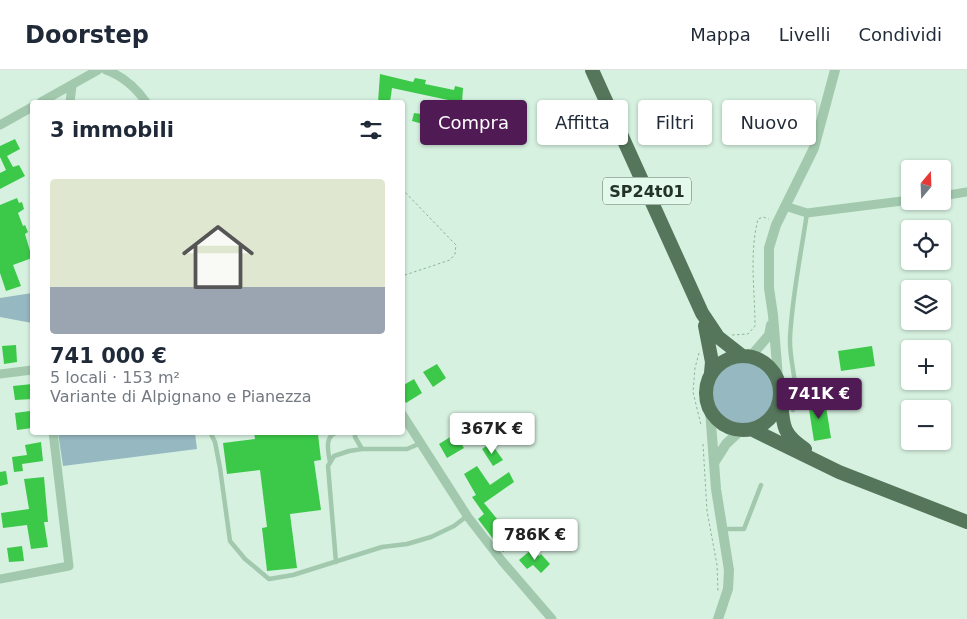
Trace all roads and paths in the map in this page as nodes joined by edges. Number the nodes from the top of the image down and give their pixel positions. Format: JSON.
{"nodes":[{"id":1,"x":98,"y":70,"type":"edge"},
{"id":2,"x":106,"y":70,"type":"edge"},
{"id":3,"x":592,"y":70,"type":"edge"},
{"id":4,"x":835,"y":70,"type":"edge"},
{"id":5,"x":72,"y":86,"type":"junction"},
{"id":6,"x":45,"y":100,"type":"edge"},
{"id":7,"x":70,"y":100,"type":"edge"},
{"id":8,"x":144,"y":100,"type":"edge"},
{"id":9,"x":30,"y":108,"type":"edge"},
{"id":10,"x":0,"y":125,"type":"edge"},
{"id":11,"x":405,"y":192,"type":"edge"},
{"id":12,"x":967,"y":192,"type":"edge"},
{"id":13,"x":951,"y":195,"type":"edge"},
{"id":14,"x":901,"y":201,"type":"edge"},
{"id":15,"x":785,"y":206,"type":"junction"},
{"id":16,"x":807,"y":213,"type":"junction"},
{"id":17,"x":777,"y":222,"type":"junction"},
{"id":18,"x":405,"y":275,"type":"edge"},
{"id":19,"x":702,"y":313,"type":"junction"},
{"id":20,"x":773,"y":315,"type":"junction"},
{"id":21,"x":730,"y":335,"type":"dead end"},
{"id":22,"x":699,"y":352,"type":"dead end"},
{"id":23,"x":746,"y":356,"type":"junction"},
{"id":24,"x":30,"y":370,"type":"edge"},
{"id":25,"x":711,"y":373,"type":"junction"},
{"id":26,"x":0,"y":374,"type":"edge"},
{"id":27,"x":778,"y":378,"type":"junction"},
{"id":28,"x":780,"y":398,"type":"junction"},
{"id":29,"x":710,"y":410,"type":"junction"},
{"id":30,"x":793,"y":410,"type":"dead end"},
{"id":31,"x":405,"y":419,"type":"edge"},
{"id":32,"x":703,"y":430,"type":"dead end"},
{"id":33,"x":746,"y":430,"type":"junction"},
{"id":34,"x":53,"y":435,"type":"edge"},
{"id":35,"x":212,"y":435,"type":"edge"},
{"id":36,"x":331,"y":435,"type":"edge"},
{"id":37,"x":355,"y":435,"type":"edge"},
{"id":38,"x":703,"y":440,"type":"dead end"},
{"id":39,"x":421,"y":443,"type":"junction"},
{"id":40,"x":362,"y":449,"type":"junction"},
{"id":41,"x":330,"y":463,"type":"junction"},
{"id":42,"x":714,"y":463,"type":"junction"},
{"id":43,"x":838,"y":472,"type":"junction"},
{"id":44,"x":761,"y":485,"type":"dead end"},
{"id":45,"x":467,"y":516,"type":"junction"},
{"id":46,"x":967,"y":522,"type":"edge"},
{"id":47,"x":722,"y":529,"type":"junction"},
{"id":48,"x":336,"y":562,"type":"junction"},
{"id":49,"x":0,"y":579,"type":"edge"},
{"id":50,"x":718,"y":598,"type":"dead end"},
{"id":51,"x":552,"y":619,"type":"edge"},
{"id":52,"x":718,"y":619,"type":"edge"}],
"edges":[{"from":1,"to":5,"type":"street"},
{"from":2,"to":8,"type":"street"},
{"from":3,"to":19,"type":"main road","number":"SP24t01"},
{"from":4,"to":15,"type":"street"},
{"from":5,"to":6,"type":"street"},
{"from":5,"to":7,"type":"street"},
{"from":9,"to":10,"type":"street"},
{"from":11,"to":18,"type":"path"},
{"from":12,"to":13,"type":"street"},
{"from":14,"to":16,"type":"street"},
{"from":15,"to":16,"type":"street"},
{"from":15,"to":17,"type":"street"},
{"from":16,"to":30,"type":"lane"},
{"from":17,"to":20,"type":"street"},
{"from":17,"to":21,"type":"path"},
{"from":19,"to":23,"type":"main road","number":"SP24t01"},
{"from":19,"to":25,"type":"main road","number":"SP24t01"},
{"from":20,"to":23,"type":"street"},
{"from":20,"to":27,"type":"street"},
{"from":22,"to":32,"type":"path"},
{"from":23,"to":25,"type":"main road"},
{"from":23,"to":27,"type":"main road","number":"SP24t01"},
{"from":24,"to":26,"type":"street"},
{"from":25,"to":29,"type":"main road","number":"SP24t01"},
{"from":27,"to":28,"type":"main road"},
{"from":28,"to":33,"type":"main road"},
{"from":28,"to":43,"type":"main road"},
{"from":29,"to":33,"type":"main road"},
{"from":29,"to":42,"type":"street"},
{"from":31,"to":39,"type":"street"},
{"from":33,"to":42,"type":"street"},
{"from":33,"to":43,"type":"main road"},
{"from":34,"to":49,"type":"street"},
{"from":35,"to":48,"type":"lane"},
{"from":36,"to":41,"type":"lane"},
{"from":37,"to":40,"type":"lane"},
{"from":38,"to":50,"type":"path"},
{"from":39,"to":40,"type":"lane"},
{"from":39,"to":45,"type":"street"},
{"from":40,"to":41,"type":"lane"},
{"from":41,"to":48,"type":"lane"},
{"from":42,"to":47,"type":"street"},
{"from":43,"to":46,"type":"main road"},
{"from":44,"to":47,"type":"lane"},
{"from":45,"to":48,"type":"lane"},
{"from":45,"to":51,"type":"street"},
{"from":47,"to":52,"type":"street"}]}
